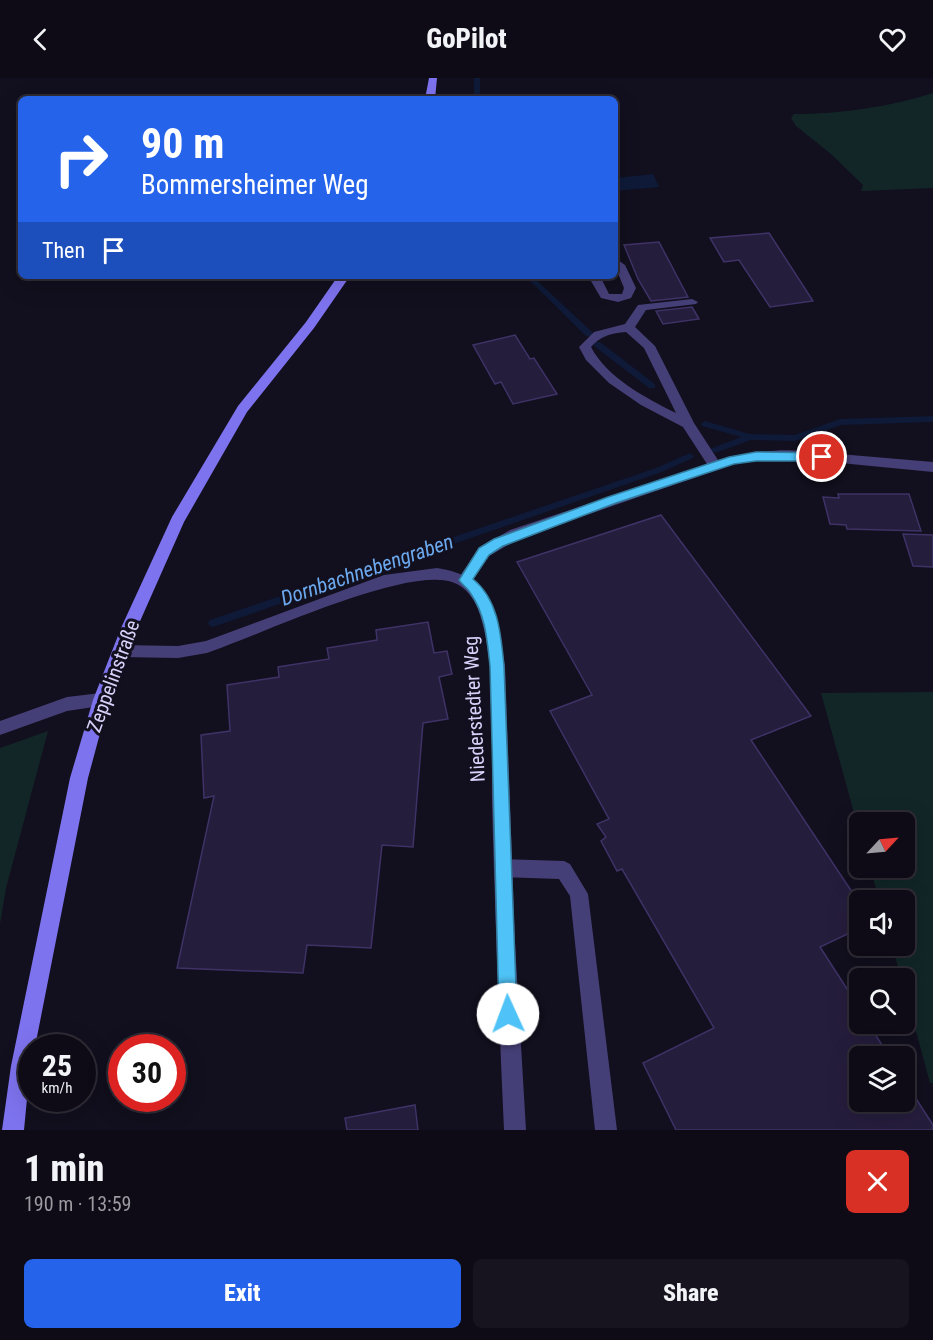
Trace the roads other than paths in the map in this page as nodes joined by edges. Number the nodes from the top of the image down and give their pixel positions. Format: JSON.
{"nodes":[{"id":1,"x":433,"y":78,"type":"edge"},
{"id":2,"x":431,"y":96,"type":"edge"},
{"id":3,"x":618,"y":263,"type":"edge"},
{"id":4,"x":342,"y":279,"type":"edge"},
{"id":5,"x":596,"y":279,"type":"edge"},
{"id":6,"x":627,"y":296,"type":"junction"},
{"id":7,"x":692,"y":302,"type":"dead end"},
{"id":8,"x":642,"y":307,"type":"junction"},
{"id":9,"x":629,"y":328,"type":"junction"},
{"id":10,"x":688,"y":424,"type":"junction"},
{"id":11,"x":714,"y":465,"type":"junction"},
{"id":12,"x":933,"y":467,"type":"edge"},
{"id":13,"x":465,"y":580,"type":"junction"},
{"id":14,"x":120,"y":651,"type":"junction"},
{"id":15,"x":101,"y":700,"type":"junction"},
{"id":16,"x":0,"y":728,"type":"edge"},
{"id":17,"x":504,"y":868,"type":"junction"},
{"id":18,"x":13,"y":1130,"type":"edge"},
{"id":19,"x":515,"y":1130,"type":"edge"},
{"id":20,"x":606,"y":1130,"type":"edge"}],
"edges":[{"from":1,"to":2,"type":"main road"},
{"from":3,"to":6,"type":"street"},
{"from":4,"to":14,"type":"main road","name":"Zeppelinstraße"},
{"from":5,"to":6,"type":"street"},
{"from":6,"to":8,"type":"street"},
{"from":7,"to":8,"type":"street"},
{"from":8,"to":9,"type":"street"},
{"from":9,"to":10,"type":"street"},
{"from":9,"to":10,"type":"street"},
{"from":10,"to":11,"type":"street"},
{"from":11,"to":12,"type":"street"},
{"from":11,"to":13,"type":"street"},
{"from":13,"to":14,"type":"street"},
{"from":13,"to":17,"type":"street","name":"Niederstedter Weg"},
{"from":14,"to":15,"type":"main road","name":"Zeppelinstraße"},
{"from":15,"to":16,"type":"street"},
{"from":15,"to":18,"type":"main road","name":"Zeppelinstraße"},
{"from":17,"to":19,"type":"street","name":"Niederstedter Weg"},
{"from":17,"to":20,"type":"street"}]}
